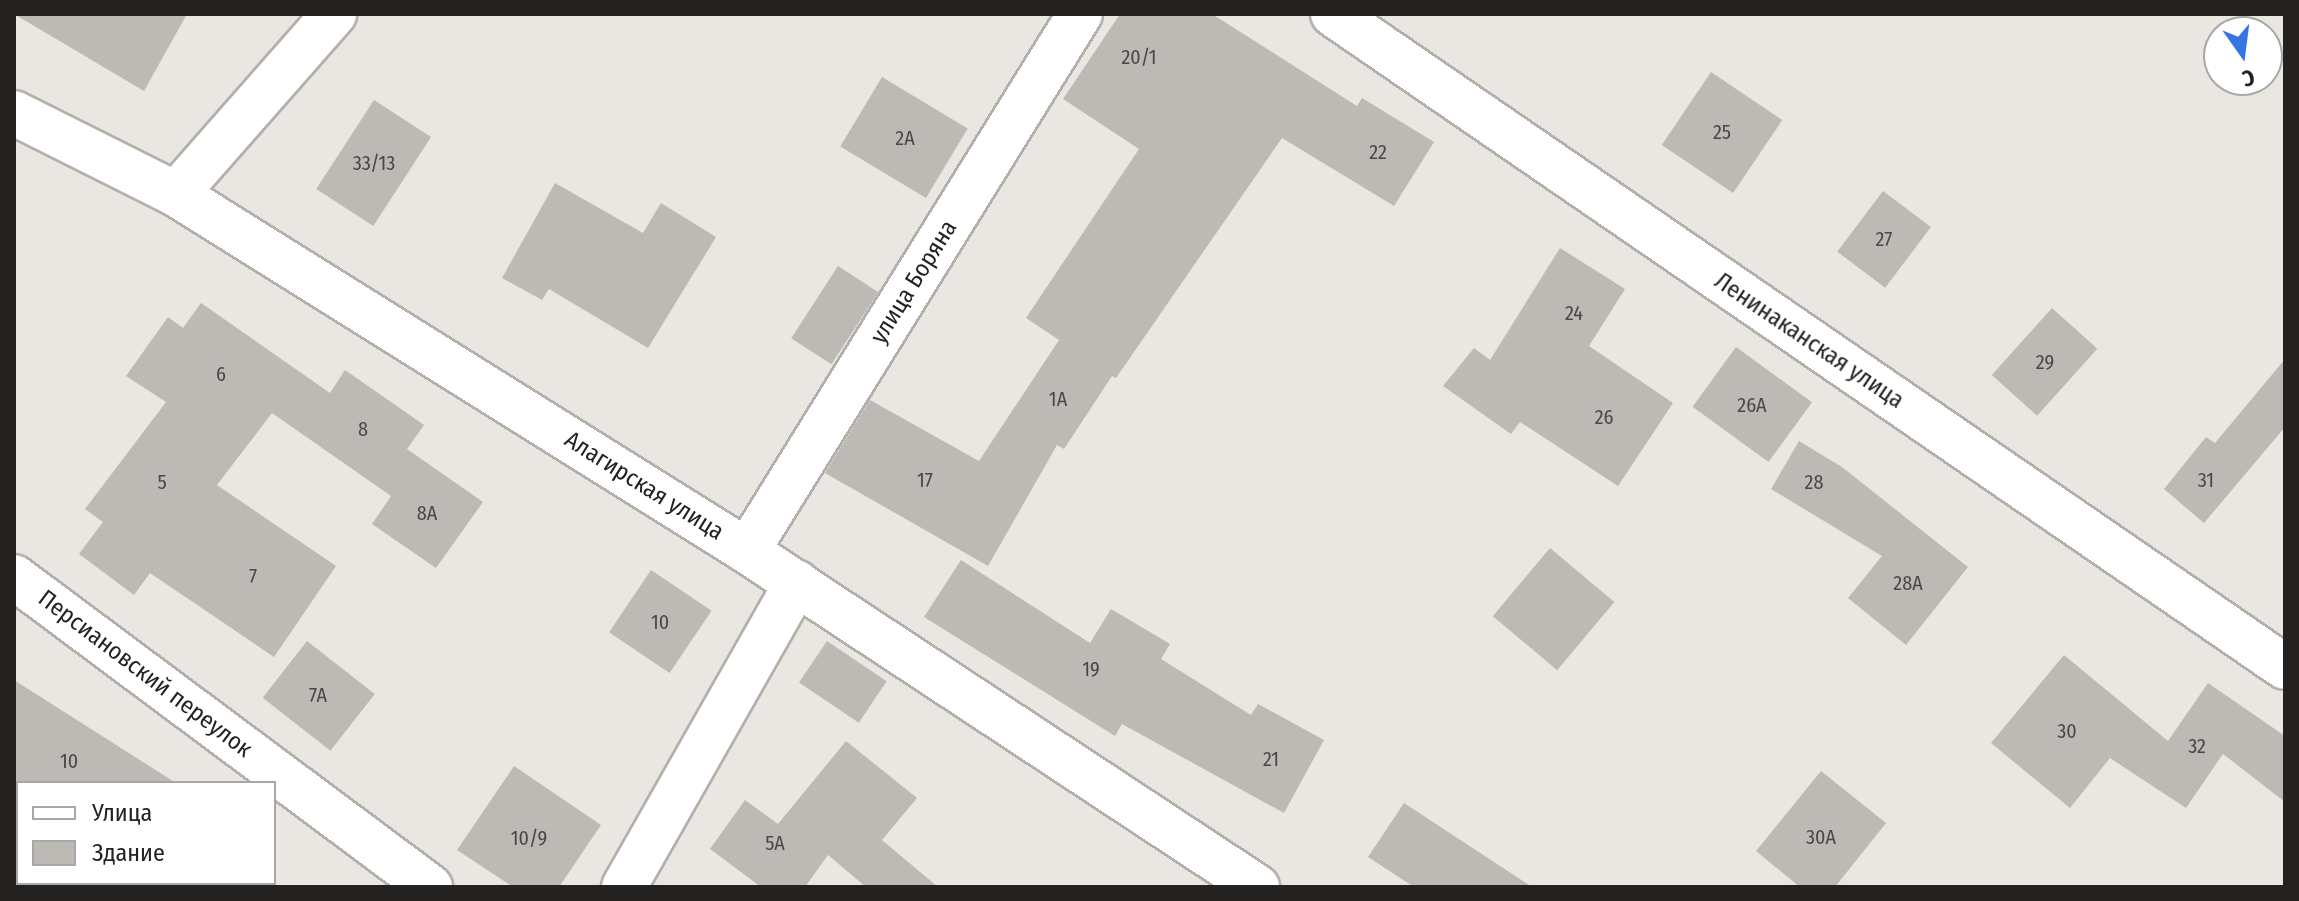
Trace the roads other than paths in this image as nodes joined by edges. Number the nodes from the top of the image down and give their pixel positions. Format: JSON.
{"nodes":[{"id":1,"x":334,"y":14,"type":"edge"},
{"id":2,"x":1080,"y":14,"type":"edge"},
{"id":3,"x":1333,"y":14,"type":"edge"},
{"id":4,"x":14,"y":113,"type":"edge"},
{"id":5,"x":176,"y":194,"type":"junction"},
{"id":6,"x":747,"y":551,"type":"junction"},
{"id":7,"x":14,"y":577,"type":"edge"},
{"id":8,"x":797,"y":583,"type":"junction"},
{"id":9,"x":2285,"y":667,"type":"edge"},
{"id":10,"x":430,"y":887,"type":"edge"},
{"id":11,"x":624,"y":887,"type":"edge"},
{"id":12,"x":1257,"y":887,"type":"edge"}],
"edges":[{"from":1,"to":5,"type":"street"},
{"from":2,"to":6,"type":"street","name":"улица Боряна"},
{"from":3,"to":9,"type":"street","name":"Ленинаканская улица"},
{"from":4,"to":5,"type":"street","name":"Алагирская улица"},
{"from":5,"to":6,"type":"street","name":"Алагирская улица"},
{"from":6,"to":8,"type":"street","name":"Алагирская улица"},
{"from":7,"to":10,"type":"street","name":"Персиановский переулок"},
{"from":8,"to":11,"type":"street"},
{"from":8,"to":12,"type":"street","name":"Алагирская улица"}]}
